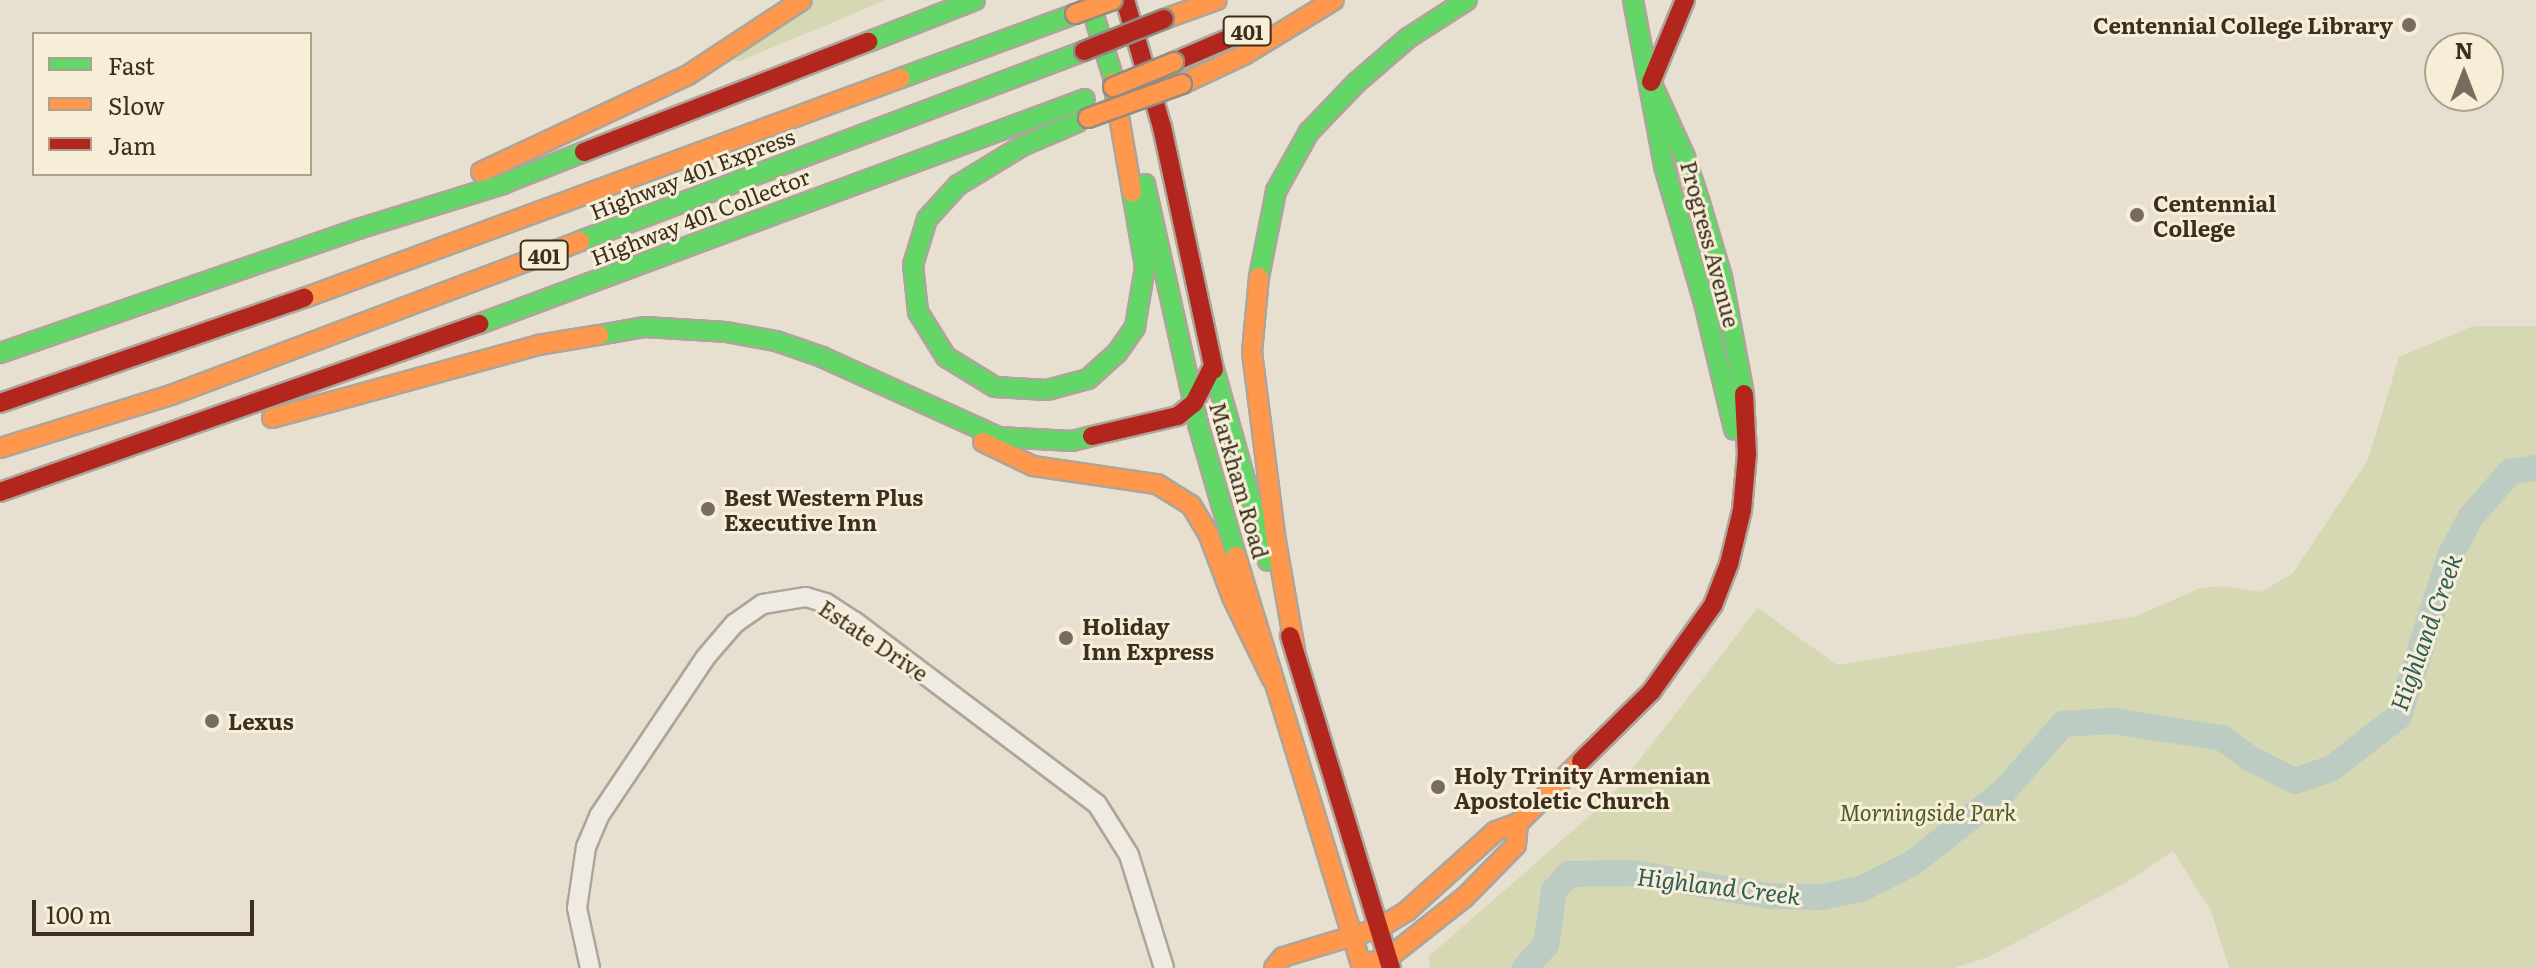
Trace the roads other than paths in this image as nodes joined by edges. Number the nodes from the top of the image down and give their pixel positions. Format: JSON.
{"nodes":[{"id":1,"x":802,"y":0,"type":"edge"},
{"id":2,"x":975,"y":0,"type":"edge"},
{"id":3,"x":1089,"y":0,"type":"edge"},
{"id":4,"x":1113,"y":0,"type":"edge"},
{"id":5,"x":1125,"y":0,"type":"edge"},
{"id":6,"x":1217,"y":0,"type":"edge"},
{"id":7,"x":1321,"y":0,"type":"edge"},
{"id":8,"x":1334,"y":0,"type":"edge"},
{"id":9,"x":1467,"y":0,"type":"edge"},
{"id":10,"x":1633,"y":0,"type":"edge"},
{"id":11,"x":1685,"y":0,"type":"edge"},
{"id":12,"x":1111,"y":71,"type":"junction"},
{"id":13,"x":1651,"y":82,"type":"junction"},
{"id":14,"x":358,"y":229,"type":"junction"},
{"id":15,"x":1695,"y":270,"type":"junction"},
{"id":16,"x":1722,"y":277,"type":"junction"},
{"id":17,"x":0,"y":353,"type":"edge"},
{"id":18,"x":1213,"y":366,"type":"junction"},
{"id":19,"x":912,"y":399,"type":"junction"},
{"id":20,"x":0,"y":403,"type":"edge"},
{"id":21,"x":1194,"y":403,"type":"junction"},
{"id":22,"x":1741,"y":416,"type":"junction"},
{"id":23,"x":206,"y":422,"type":"junction"},
{"id":24,"x":0,"y":448,"type":"edge"},
{"id":25,"x":0,"y":492,"type":"edge"},
{"id":26,"x":1296,"y":656,"type":"junction"},
{"id":27,"x":1272,"y":679,"type":"junction"},
{"id":28,"x":1518,"y":823,"type":"junction"},
{"id":29,"x":1379,"y":928,"type":"junction"},
{"id":30,"x":1353,"y":937,"type":"junction"},
{"id":31,"x":1389,"y":963,"type":"edge"},
{"id":32,"x":1358,"y":967,"type":"edge"},
{"id":33,"x":590,"y":968,"type":"edge"},
{"id":34,"x":1164,"y":968,"type":"edge"},
{"id":35,"x":1274,"y":968,"type":"edge"}],
"edges":[{"from":1,"to":14,"type":"main road"},
{"from":2,"to":14,"type":"main road"},
{"from":3,"to":12,"type":"main road","name":"Markham Road"},
{"from":4,"to":20,"type":"main road","name":"Highway 401 Express","number":"401","bridge":true},
{"from":5,"to":18,"type":"main road","name":"Markham Road"},
{"from":6,"to":24,"type":"main road","name":"Highway 401 Express","number":"401","bridge":true},
{"from":7,"to":23,"type":"main road","name":"Highway 401 Collector","number":"401","bridge":true},
{"from":8,"to":12,"type":"main road","bridge":true},
{"from":9,"to":26,"type":"main road"},
{"from":10,"to":13,"type":"main road","name":"Progress Avenue"},
{"from":11,"to":13,"type":"main road"},
{"from":12,"to":21,"type":"main road","name":"Markham Road"},
{"from":13,"to":15,"type":"main road","name":"Progress Avenue"},
{"from":13,"to":16,"type":"main road","name":"Progress Avenue"},
{"from":14,"to":17,"type":"main road"},
{"from":15,"to":16,"type":"main road"},
{"from":15,"to":22,"type":"main road","name":"Progress Avenue"},
{"from":16,"to":22,"type":"main road","name":"Progress Avenue"},
{"from":18,"to":21,"type":"main road"},
{"from":18,"to":26,"type":"main road","name":"Markham Road"},
{"from":19,"to":21,"type":"main road"},
{"from":19,"to":23,"type":"main road"},
{"from":19,"to":27,"type":"main road"},
{"from":21,"to":27,"type":"main road","name":"Markham Road"},
{"from":22,"to":28,"type":"main road","name":"Progress Avenue"},
{"from":23,"to":25,"type":"main road","name":"Highway 401 Collector","number":"401"},
{"from":26,"to":29,"type":"main road","name":"Markham Road"},
{"from":27,"to":30,"type":"main road","name":"Markham Road"},
{"from":28,"to":29,"type":"main road","name":"Progress Avenue"},
{"from":28,"to":31,"type":"main road","name":"Progress Avenue"},
{"from":29,"to":30,"type":"main road","name":"Progress Avenue"},
{"from":29,"to":31,"type":"main road","name":"Markham Road"},
{"from":30,"to":32,"type":"main road","name":"Markham Road"},
{"from":30,"to":35,"type":"main road","name":"Progress Avenue"},
{"from":31,"to":32,"type":"main road","name":"Progress Avenue"},
{"from":33,"to":34,"type":"street","name":"Estate Drive"}]}
